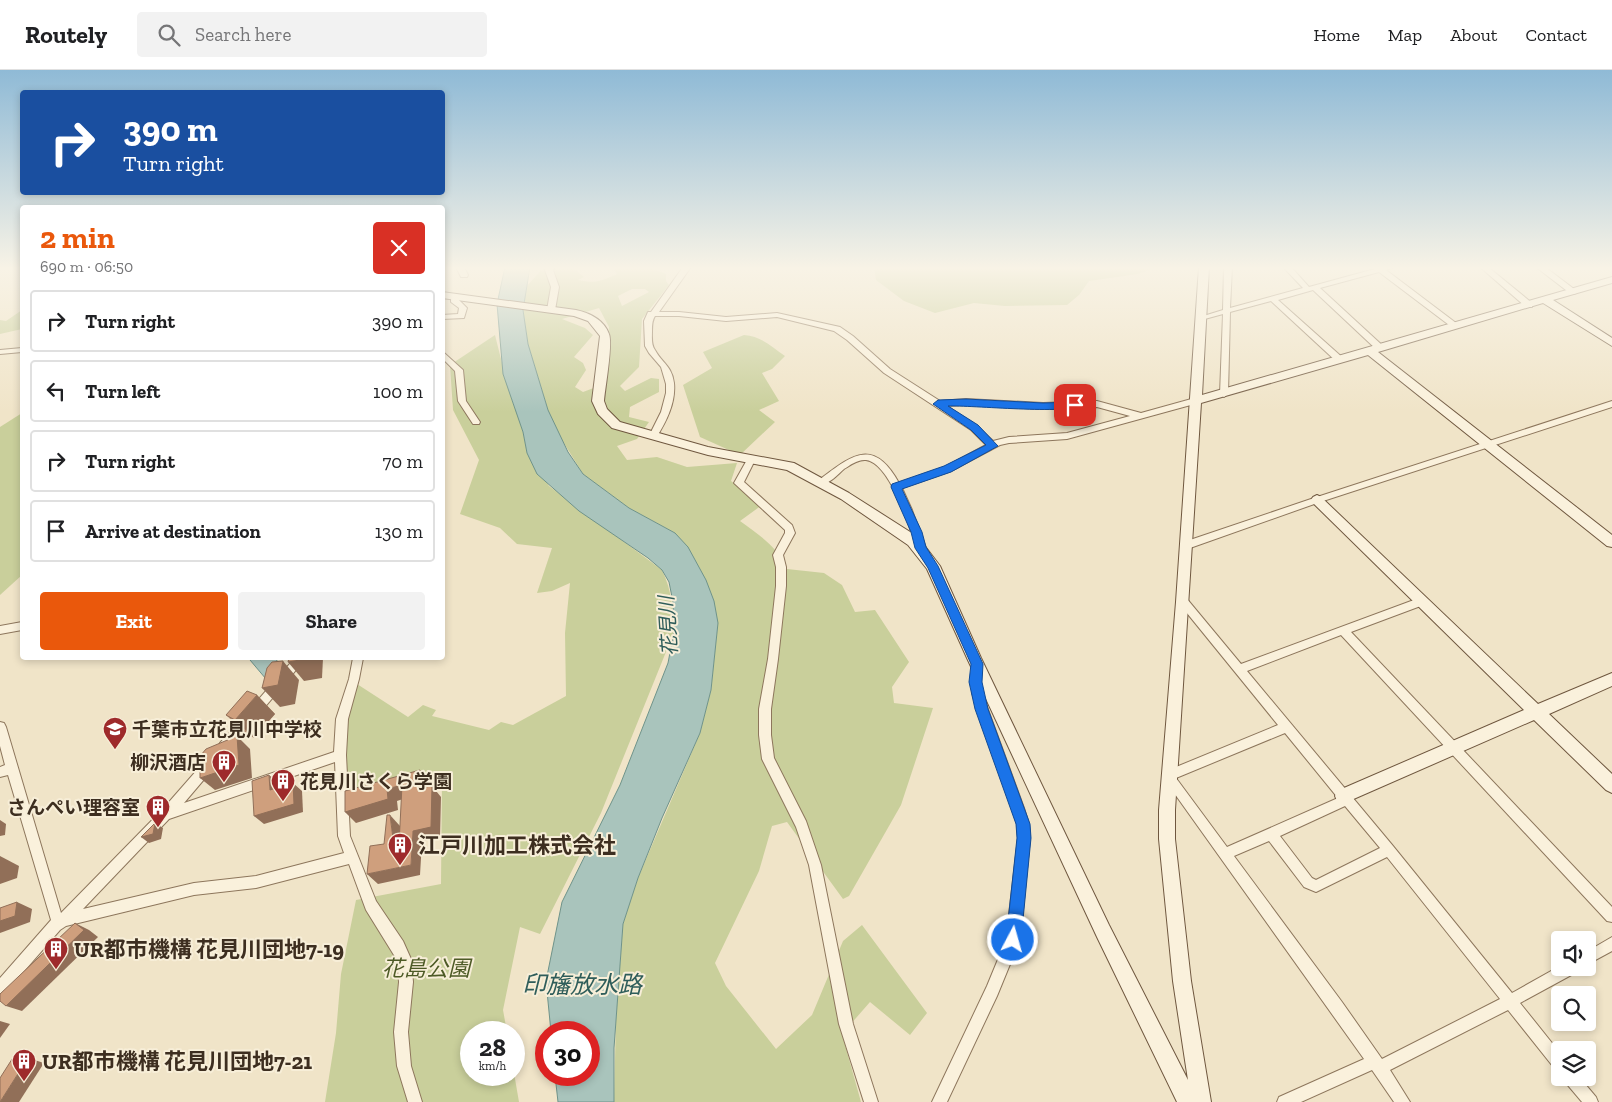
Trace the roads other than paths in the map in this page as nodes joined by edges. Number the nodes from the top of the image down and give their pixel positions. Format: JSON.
{"nodes":[{"id":1,"x":461,"y":315,"type":"edge"},
{"id":2,"x":580,"y":315,"type":"edge"},
{"id":3,"x":651,"y":315,"type":"edge"},
{"id":4,"x":690,"y":315,"type":"edge"},
{"id":5,"x":775,"y":315,"type":"edge"},
{"id":6,"x":778,"y":315,"type":"edge"},
{"id":7,"x":1213,"y":315,"type":"edge"},
{"id":8,"x":1226,"y":315,"type":"edge"},
{"id":9,"x":1291,"y":315,"type":"edge"},
{"id":10,"x":1338,"y":315,"type":"edge"},
{"id":11,"x":1441,"y":315,"type":"edge"},
{"id":12,"x":1493,"y":315,"type":"edge"},
{"id":13,"x":1569,"y":315,"type":"edge"},
{"id":14,"x":445,"y":317,"type":"edge"},
{"id":15,"x":1201,"y":318,"type":"joint"},
{"id":16,"x":1456,"y":326,"type":"junction"},
{"id":17,"x":1612,"y":343,"type":"edge"},
{"id":18,"x":20,"y":350,"type":"edge"},
{"id":19,"x":1375,"y":350,"type":"junction"},
{"id":20,"x":0,"y":352,"type":"edge"},
{"id":21,"x":445,"y":356,"type":"edge"},
{"id":22,"x":1340,"y":360,"type":"junction"},
{"id":23,"x":1224,"y":394,"type":"junction"},
{"id":24,"x":1195,"y":401,"type":"junction"},
{"id":25,"x":938,"y":404,"type":"junction"},
{"id":26,"x":1612,"y":404,"type":"edge"},
{"id":27,"x":1141,"y":416,"type":"junction"},
{"id":28,"x":476,"y":422,"type":"dead end"},
{"id":29,"x":653,"y":436,"type":"junction"},
{"id":30,"x":993,"y":446,"type":"junction"},
{"id":31,"x":1490,"y":446,"type":"junction"},
{"id":32,"x":751,"y":460,"type":"junction"},
{"id":33,"x":822,"y":482,"type":"junction"},
{"id":34,"x":896,"y":487,"type":"junction"},
{"id":35,"x":1317,"y":500,"type":"junction"},
{"id":36,"x":1612,"y":542,"type":"edge"},
{"id":37,"x":1187,"y":545,"type":"junction"},
{"id":38,"x":921,"y":548,"type":"junction"},
{"id":39,"x":1422,"y":601,"type":"junction"},
{"id":40,"x":1183,"y":602,"type":"junction"},
{"id":41,"x":20,"y":626,"type":"edge"},
{"id":42,"x":0,"y":630,"type":"edge"},
{"id":43,"x":1343,"y":630,"type":"junction"},
{"id":44,"x":300,"y":660,"type":"edge"},
{"id":45,"x":358,"y":660,"type":"edge"},
{"id":46,"x":977,"y":664,"type":"junction"},
{"id":47,"x":1239,"y":668,"type":"junction"},
{"id":48,"x":1612,"y":679,"type":"edge"},
{"id":49,"x":1536,"y":712,"type":"junction"},
{"id":50,"x":1286,"y":727,"type":"junction"},
{"id":51,"x":0,"y":728,"type":"edge"},
{"id":52,"x":1454,"y":748,"type":"junction"},
{"id":53,"x":340,"y":755,"type":"junction"},
{"id":54,"x":6,"y":770,"type":"edge"},
{"id":55,"x":1168,"y":776,"type":"junction"},
{"id":56,"x":1612,"y":785,"type":"edge"},
{"id":57,"x":1345,"y":798,"type":"junction"},
{"id":58,"x":166,"y":814,"type":"junction"},
{"id":59,"x":1270,"y":834,"type":"junction"},
{"id":60,"x":1389,"y":850,"type":"junction"},
{"id":61,"x":1226,"y":854,"type":"junction"},
{"id":62,"x":352,"y":857,"type":"junction"},
{"id":63,"x":1612,"y":916,"type":"edge"},
{"id":64,"x":59,"y":922,"type":"junction"},
{"id":65,"x":1612,"y":944,"type":"edge"},
{"id":66,"x":1596,"y":953,"type":"edge"},
{"id":67,"x":1556,"y":976,"type":"edge"},
{"id":68,"x":0,"y":988,"type":"edge"},
{"id":69,"x":1509,"y":1002,"type":"junction"},
{"id":70,"x":1551,"y":1053,"type":"edge"},
{"id":71,"x":1377,"y":1065,"type":"junction"},
{"id":72,"x":1578,"y":1086,"type":"edge"},
{"id":73,"x":415,"y":1102,"type":"edge"},
{"id":74,"x":871,"y":1102,"type":"edge"},
{"id":75,"x":939,"y":1102,"type":"edge"},
{"id":76,"x":1188,"y":1102,"type":"edge"},
{"id":77,"x":1201,"y":1102,"type":"edge"},
{"id":78,"x":1284,"y":1102,"type":"edge"},
{"id":79,"x":1403,"y":1102,"type":"edge"},
{"id":80,"x":1591,"y":1102,"type":"edge"}],
"edges":[{"from":1,"to":14,"type":"street"},
{"from":2,"to":29,"type":"street"},
{"from":3,"to":29,"type":"street"},
{"from":4,"to":5,"type":"street"},
{"from":6,"to":25,"type":"street"},
{"from":7,"to":15,"type":"street"},
{"from":8,"to":23,"type":"street"},
{"from":9,"to":22,"type":"street"},
{"from":10,"to":19,"type":"street"},
{"from":11,"to":16,"type":"street"},
{"from":12,"to":16,"type":"street"},
{"from":13,"to":17,"type":"street"},
{"from":15,"to":24,"type":"street"},
{"from":16,"to":19,"type":"street"},
{"from":18,"to":20,"type":"street"},
{"from":19,"to":22,"type":"street"},
{"from":19,"to":31,"type":"street"},
{"from":21,"to":28,"type":"street"},
{"from":22,"to":23,"type":"street"},
{"from":23,"to":24,"type":"street"},
{"from":24,"to":27,"type":"street"},
{"from":24,"to":37,"type":"street"},
{"from":25,"to":27,"type":"street"},
{"from":25,"to":30,"type":"street"},
{"from":26,"to":31,"type":"street"},
{"from":27,"to":30,"type":"street"},
{"from":29,"to":32,"type":"street"},
{"from":30,"to":34,"type":"street"},
{"from":31,"to":35,"type":"street"},
{"from":31,"to":36,"type":"street"},
{"from":32,"to":33,"type":"street"},
{"from":32,"to":74,"type":"street"},
{"from":33,"to":34,"type":"street"},
{"from":33,"to":38,"type":"street"},
{"from":34,"to":38,"type":"street"},
{"from":35,"to":37,"type":"street"},
{"from":35,"to":39,"type":"street"},
{"from":37,"to":40,"type":"street"},
{"from":38,"to":46,"type":"street"},
{"from":39,"to":43,"type":"street"},
{"from":39,"to":49,"type":"street"},
{"from":40,"to":47,"type":"street"},
{"from":40,"to":55,"type":"street"},
{"from":41,"to":42,"type":"street"},
{"from":43,"to":47,"type":"street"},
{"from":43,"to":52,"type":"street"},
{"from":44,"to":58,"type":"street"},
{"from":45,"to":53,"type":"street"},
{"from":46,"to":75,"type":"street"},
{"from":46,"to":76,"type":"street"},
{"from":47,"to":50,"type":"street"},
{"from":48,"to":49,"type":"street"},
{"from":49,"to":52,"type":"street"},
{"from":49,"to":56,"type":"street"},
{"from":50,"to":55,"type":"street"},
{"from":50,"to":57,"type":"street"},
{"from":51,"to":54,"type":"street"},
{"from":52,"to":57,"type":"street"},
{"from":52,"to":63,"type":"street"},
{"from":53,"to":58,"type":"street"},
{"from":53,"to":62,"type":"street"},
{"from":54,"to":64,"type":"street"},
{"from":55,"to":61,"type":"street"},
{"from":55,"to":77,"type":"street"},
{"from":57,"to":59,"type":"street"},
{"from":57,"to":60,"type":"street"},
{"from":58,"to":64,"type":"street"},
{"from":59,"to":60,"type":"street"},
{"from":59,"to":61,"type":"street"},
{"from":60,"to":69,"type":"street"},
{"from":61,"to":71,"type":"street"},
{"from":62,"to":64,"type":"street"},
{"from":62,"to":73,"type":"street"},
{"from":64,"to":68,"type":"street"},
{"from":65,"to":66,"type":"street"},
{"from":67,"to":69,"type":"street"},
{"from":69,"to":70,"type":"street"},
{"from":69,"to":71,"type":"street"},
{"from":71,"to":78,"type":"street"},
{"from":71,"to":79,"type":"street"},
{"from":72,"to":80,"type":"street"}]}
